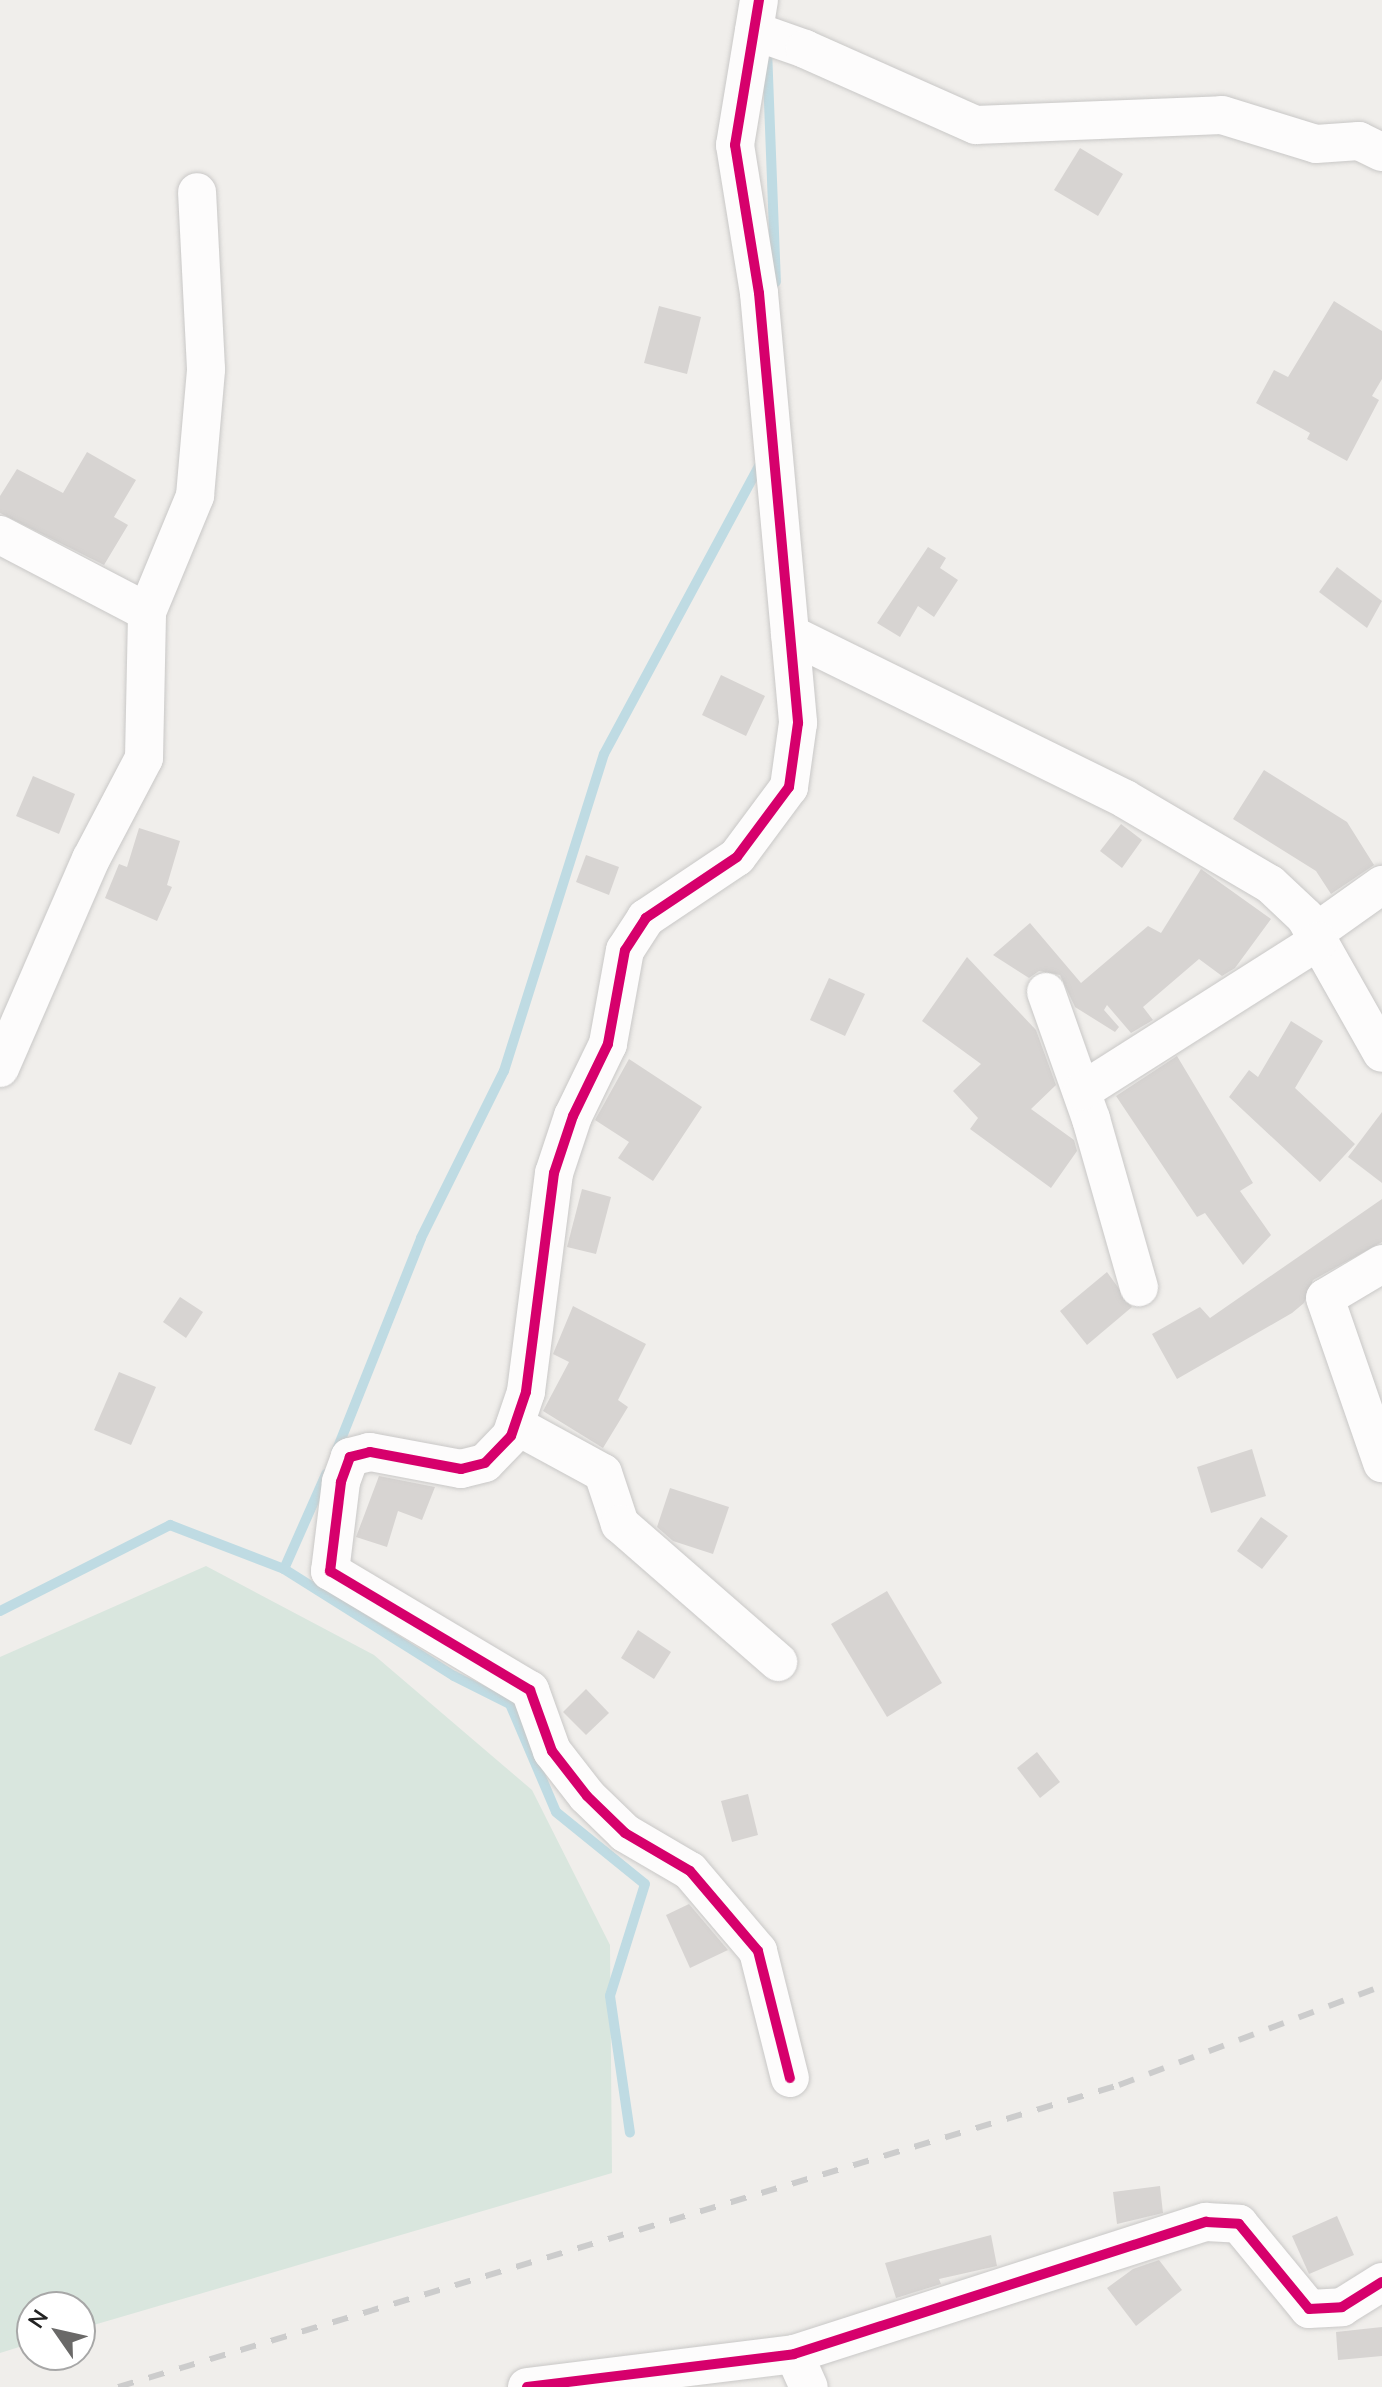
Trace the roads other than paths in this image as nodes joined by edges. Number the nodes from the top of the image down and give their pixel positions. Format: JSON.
{"nodes":[{"id":1,"x":765,"y":27,"type":"edge"},
{"id":2,"x":1382,"y":152,"type":"edge"},
{"id":3,"x":197,"y":192,"type":"dead end"},
{"id":4,"x":0,"y":535,"type":"edge"},
{"id":5,"x":147,"y":612,"type":"junction"},
{"id":6,"x":790,"y":634,"type":"junction"},
{"id":7,"x":1382,"y":885,"type":"edge"},
{"id":8,"x":1316,"y":937,"type":"junction"},
{"id":9,"x":1046,"y":992,"type":"dead end"},
{"id":10,"x":1382,"y":1053,"type":"edge"},
{"id":11,"x":0,"y":1068,"type":"edge"},
{"id":12,"x":1082,"y":1091,"type":"junction"},
{"id":13,"x":1382,"y":1264,"type":"edge"},
{"id":14,"x":1139,"y":1287,"type":"dead end"},
{"id":15,"x":515,"y":1425,"type":"junction"},
{"id":16,"x":1382,"y":1463,"type":"edge"},
{"id":17,"x":778,"y":1662,"type":"dead end"},
{"id":18,"x":790,"y":2078,"type":"dead end"},
{"id":19,"x":1382,"y":2282,"type":"edge"},
{"id":20,"x":802,"y":2370,"type":"edge"},
{"id":21,"x":527,"y":2387,"type":"edge"}],
"edges":[{"from":1,"to":2,"type":"street"},
{"from":1,"to":6,"type":"street"},
{"from":3,"to":5,"type":"street"},
{"from":4,"to":5,"type":"street"},
{"from":5,"to":11,"type":"street"},
{"from":6,"to":8,"type":"street"},
{"from":6,"to":15,"type":"street"},
{"from":7,"to":8,"type":"street"},
{"from":8,"to":10,"type":"street"},
{"from":8,"to":12,"type":"street"},
{"from":9,"to":12,"type":"street"},
{"from":12,"to":14,"type":"street"},
{"from":13,"to":16,"type":"street"},
{"from":15,"to":17,"type":"street"},
{"from":15,"to":18,"type":"street"},
{"from":19,"to":20,"type":"street"},
{"from":20,"to":21,"type":"street"}]}
